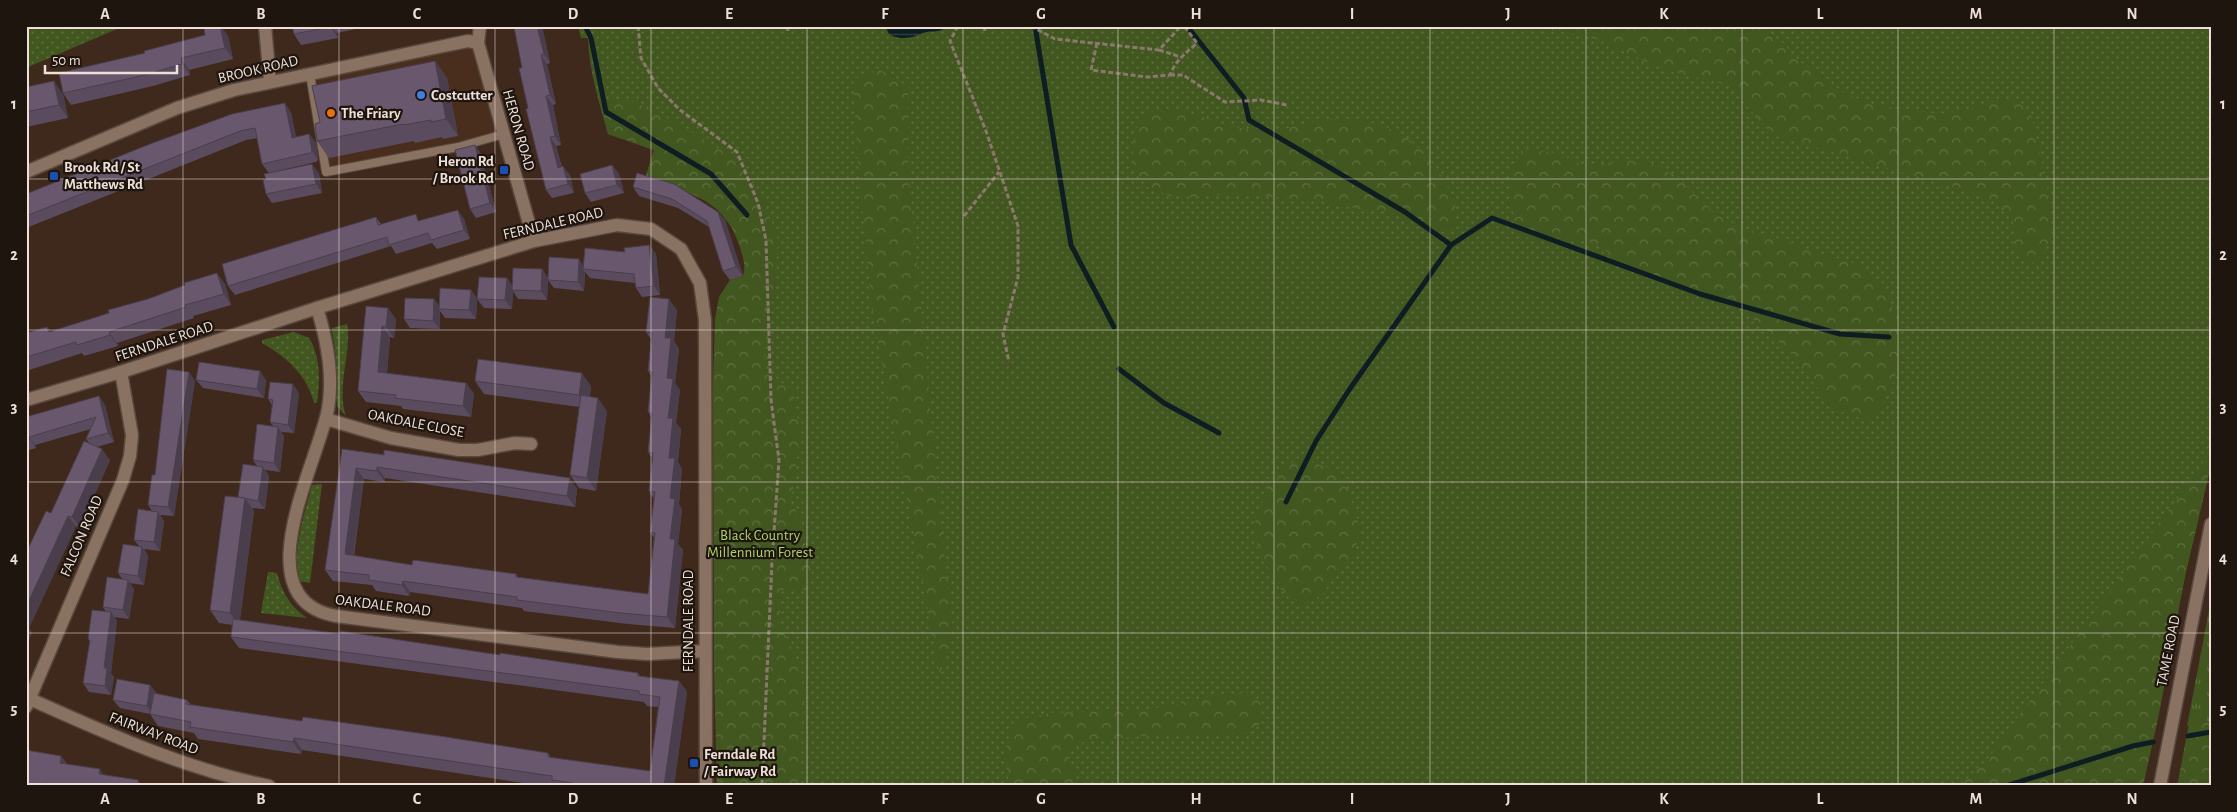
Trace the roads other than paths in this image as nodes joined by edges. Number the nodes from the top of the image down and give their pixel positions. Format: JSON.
{"nodes":[{"id":1,"x":265,"y":26,"type":"edge"},
{"id":2,"x":480,"y":26,"type":"edge"},
{"id":3,"x":478,"y":43,"type":"junction"},
{"id":4,"x":310,"y":74,"type":"junction"},
{"id":5,"x":270,"y":81,"type":"junction"},
{"id":6,"x":504,"y":134,"type":"junction"},
{"id":7,"x":326,"y":166,"type":"junction"},
{"id":8,"x":316,"y":168,"type":"dead end"},
{"id":9,"x":26,"y":172,"type":"edge"},
{"id":10,"x":534,"y":241,"type":"junction"},
{"id":11,"x":317,"y":308,"type":"junction"},
{"id":12,"x":121,"y":372,"type":"junction"},
{"id":13,"x":26,"y":400,"type":"edge"},
{"id":14,"x":326,"y":419,"type":"junction"},
{"id":15,"x":530,"y":444,"type":"dead end"},
{"id":16,"x":2211,"y":524,"type":"edge"},
{"id":17,"x":704,"y":651,"type":"junction"},
{"id":18,"x":28,"y":703,"type":"edge"},
{"id":19,"x":269,"y":786,"type":"edge"},
{"id":20,"x":706,"y":786,"type":"edge"},
{"id":21,"x":2160,"y":786,"type":"edge"}],
"edges":[{"from":1,"to":5,"type":"street"},
{"from":2,"to":3,"type":"street","name":"HERON ROAD"},
{"from":3,"to":4,"type":"street","name":"BROOK ROAD"},
{"from":3,"to":6,"type":"street","name":"HERON ROAD"},
{"from":4,"to":5,"type":"street","name":"BROOK ROAD"},
{"from":4,"to":7,"type":"lane"},
{"from":5,"to":9,"type":"street","name":"BROOK ROAD"},
{"from":6,"to":7,"type":"lane"},
{"from":6,"to":10,"type":"street","name":"HERON ROAD"},
{"from":7,"to":8,"type":"lane"},
{"from":10,"to":11,"type":"street","name":"FERNDALE ROAD"},
{"from":10,"to":17,"type":"street","name":"FERNDALE ROAD"},
{"from":11,"to":12,"type":"street","name":"FERNDALE ROAD"},
{"from":11,"to":14,"type":"street","name":"OAKDALE ROAD"},
{"from":12,"to":13,"type":"street","name":"FERNDALE ROAD"},
{"from":12,"to":18,"type":"street","name":"FALCON ROAD"},
{"from":14,"to":15,"type":"street","name":"OAKDALE CLOSE"},
{"from":14,"to":17,"type":"street","name":"OAKDALE ROAD"},
{"from":16,"to":21,"type":"street","name":"TAME ROAD"},
{"from":17,"to":20,"type":"street","name":"FERNDALE ROAD"},
{"from":18,"to":19,"type":"street","name":"FAIRWAY ROAD"}]}
